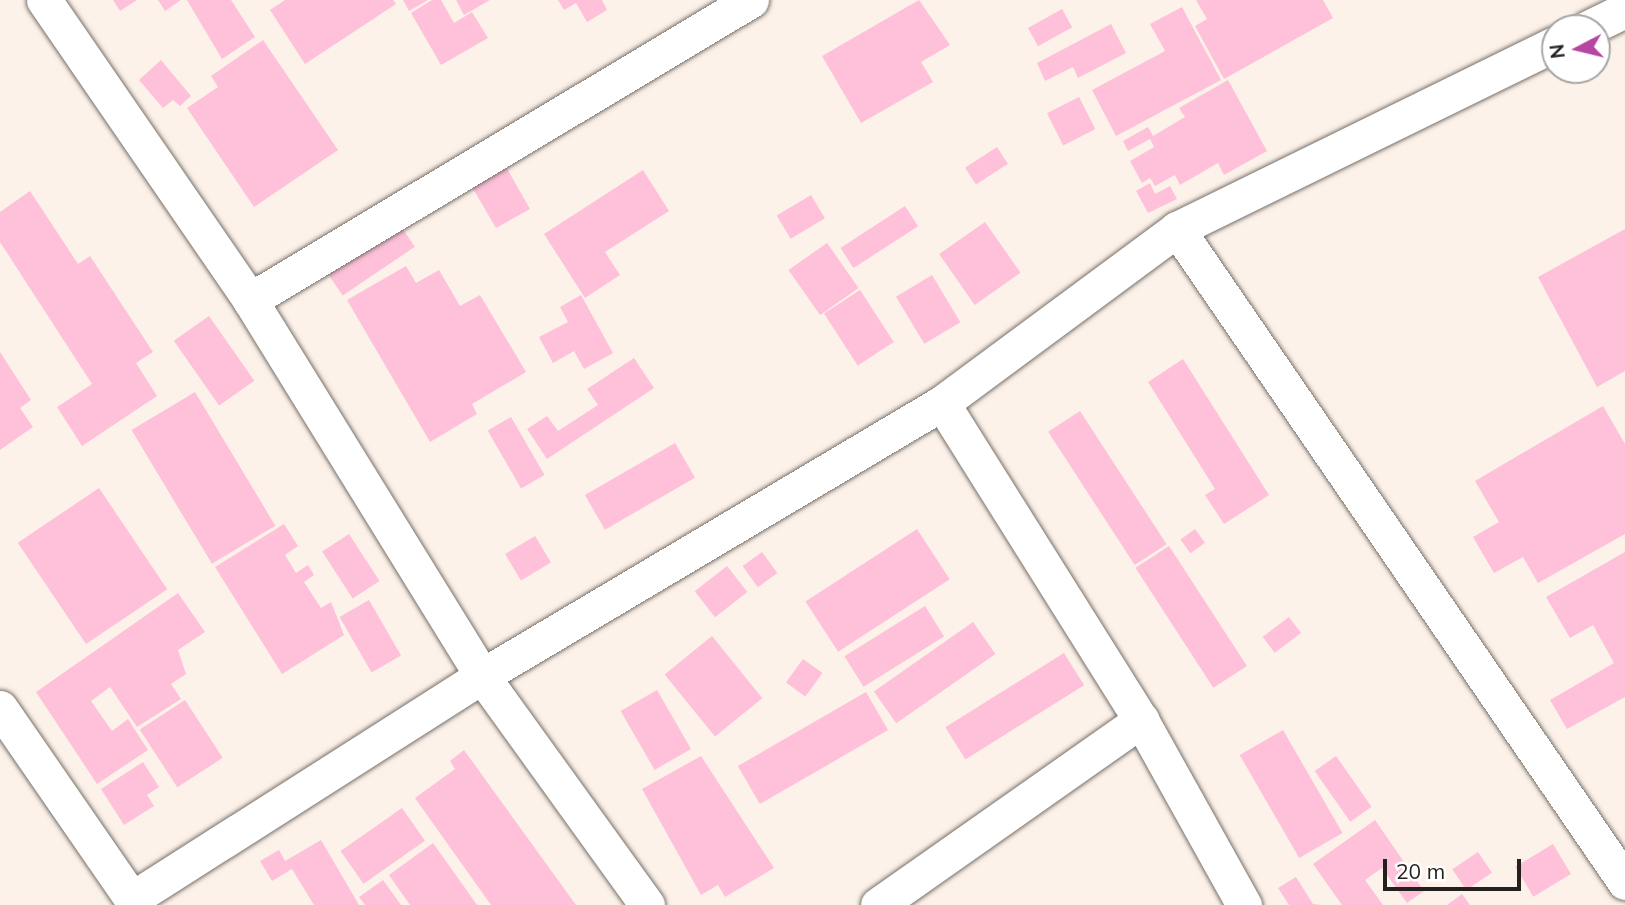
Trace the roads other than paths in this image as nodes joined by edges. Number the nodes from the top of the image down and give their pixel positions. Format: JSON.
{"nodes":[{"id":1,"x":44,"y":0,"type":"edge"},
{"id":2,"x":751,"y":0,"type":"edge"},
{"id":3,"x":1541,"y":51,"type":"edge"},
{"id":4,"x":1177,"y":229,"type":"junction"},
{"id":5,"x":250,"y":300,"type":"junction"},
{"id":6,"x":942,"y":403,"type":"junction"},
{"id":7,"x":482,"y":676,"type":"junction"},
{"id":8,"x":0,"y":708,"type":"edge"},
{"id":9,"x":1141,"y":720,"type":"junction"},
{"id":10,"x":1625,"y":882,"type":"edge"},
{"id":11,"x":134,"y":902,"type":"edge"},
{"id":12,"x":648,"y":905,"type":"edge"},
{"id":13,"x":878,"y":905,"type":"edge"},
{"id":14,"x":1244,"y":905,"type":"edge"}],
"edges":[{"from":1,"to":5,"type":"street"},
{"from":2,"to":5,"type":"street"},
{"from":3,"to":4,"type":"street"},
{"from":4,"to":6,"type":"street"},
{"from":4,"to":10,"type":"street"},
{"from":5,"to":7,"type":"street"},
{"from":6,"to":7,"type":"street"},
{"from":6,"to":9,"type":"street"},
{"from":7,"to":11,"type":"street"},
{"from":7,"to":12,"type":"street"},
{"from":8,"to":11,"type":"street"},
{"from":9,"to":13,"type":"street"},
{"from":9,"to":14,"type":"street"}]}
